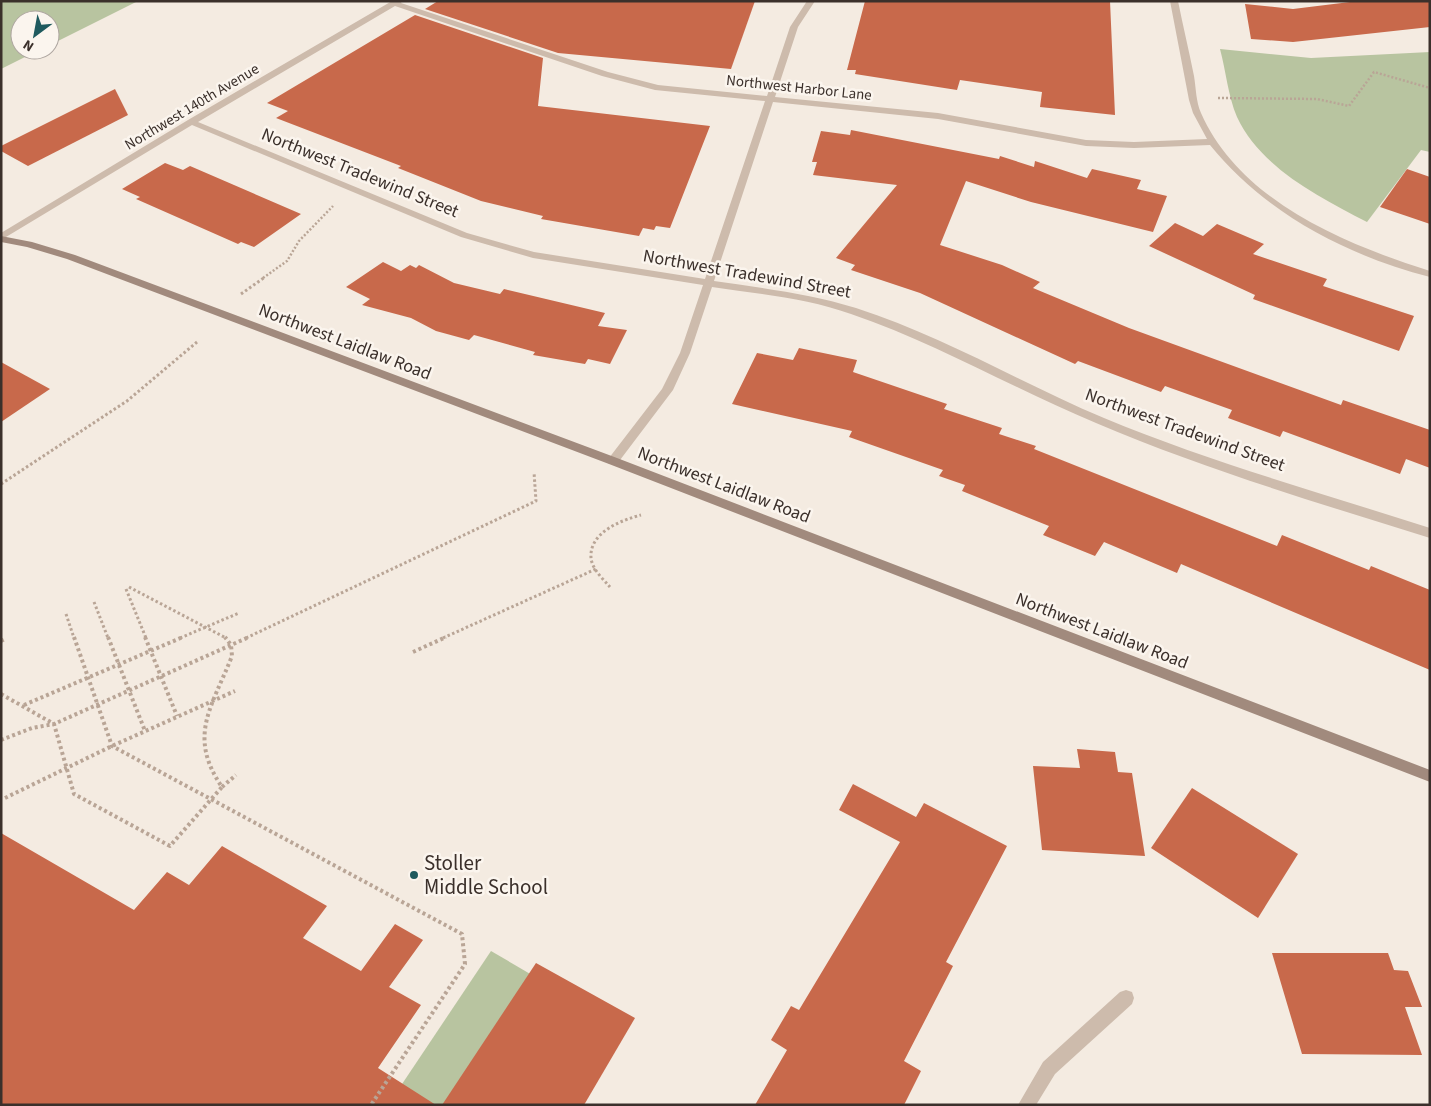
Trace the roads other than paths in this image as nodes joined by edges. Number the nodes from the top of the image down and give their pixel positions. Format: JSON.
{"nodes":[{"id":1,"x":811,"y":1,"type":"edge"},
{"id":2,"x":1174,"y":1,"type":"edge"},
{"id":3,"x":396,"y":2,"type":"edge"},
{"id":4,"x":768,"y":99,"type":"junction"},
{"id":5,"x":191,"y":122,"type":"junction"},
{"id":6,"x":1212,"y":142,"type":"junction"},
{"id":7,"x":1,"y":238,"type":"edge"},
{"id":8,"x":1430,"y":274,"type":"edge"},
{"id":9,"x":709,"y":284,"type":"junction"},
{"id":10,"x":612,"y":461,"type":"junction"},
{"id":11,"x":1430,"y":533,"type":"edge"},
{"id":12,"x":1430,"y":776,"type":"edge"},
{"id":13,"x":1126,"y":998,"type":"dead end"},
{"id":14,"x":1026,"y":1105,"type":"edge"}],
"edges":[{"from":1,"to":4,"type":"street"},
{"from":2,"to":6,"type":"street"},
{"from":3,"to":4,"type":"street","name":"Northwest Harbor Lane"},
{"from":3,"to":5,"type":"street","name":"Northwest 140th Avenue"},
{"from":4,"to":6,"type":"street","name":"Northwest Harbor Lane"},
{"from":4,"to":9,"type":"street"},
{"from":5,"to":7,"type":"street","name":"Northwest 140th Avenue"},
{"from":5,"to":9,"type":"street","name":"Northwest Tradewind Street"},
{"from":6,"to":8,"type":"street"},
{"from":7,"to":10,"type":"main road","name":"Northwest Laidlaw Road"},
{"from":9,"to":10,"type":"street"},
{"from":9,"to":11,"type":"street","name":"Northwest Tradewind Street"},
{"from":10,"to":12,"type":"main road","name":"Northwest Laidlaw Road"},
{"from":13,"to":14,"type":"street"}]}
